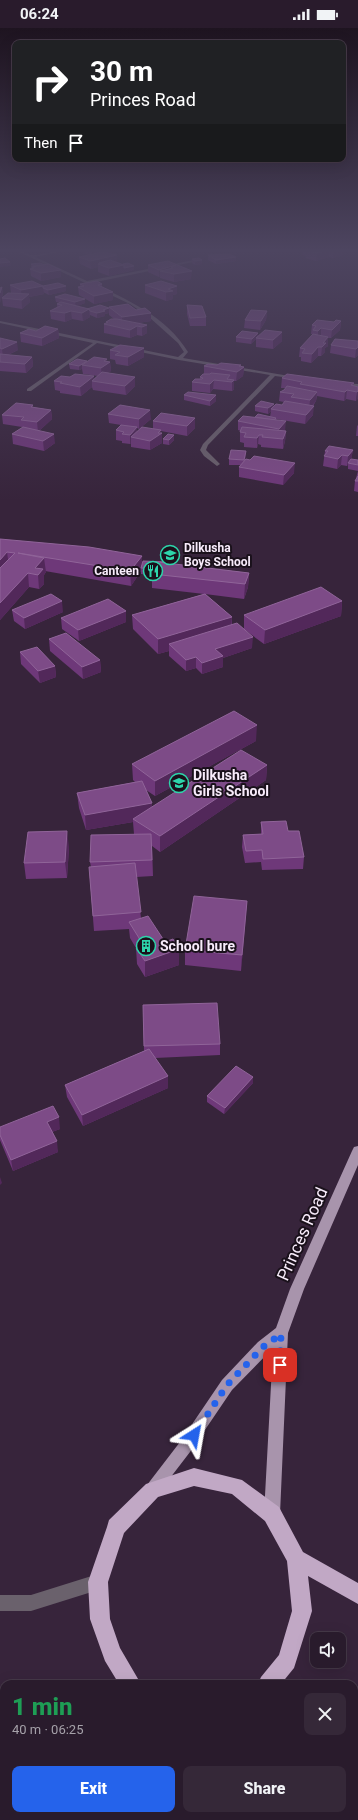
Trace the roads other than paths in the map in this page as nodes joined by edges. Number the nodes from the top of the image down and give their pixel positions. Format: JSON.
{"nodes":[{"id":1,"x":53,"y":334,"type":"edge"},
{"id":2,"x":171,"y":334,"type":"edge"},
{"id":3,"x":95,"y":343,"type":"junction"},
{"id":4,"x":179,"y":359,"type":"junction"},
{"id":5,"x":274,"y":374,"type":"junction"},
{"id":6,"x":305,"y":379,"type":"edge"},
{"id":7,"x":335,"y":383,"type":"edge"},
{"id":8,"x":358,"y":386,"type":"edge"},
{"id":9,"x":29,"y":390,"type":"dead end"},
{"id":10,"x":217,"y":464,"type":"dead end"},
{"id":11,"x":358,"y":1151,"type":"edge"},
{"id":12,"x":281,"y":1334,"type":"junction"},
{"id":13,"x":152,"y":1490,"type":"junction"},
{"id":14,"x":272,"y":1514,"type":"junction"},
{"id":15,"x":296,"y":1559,"type":"junction"},
{"id":16,"x":98,"y":1582,"type":"junction"},
{"id":17,"x":358,"y":1594,"type":"edge"},
{"id":18,"x":0,"y":1603,"type":"edge"},
{"id":19,"x":128,"y":1680,"type":"edge"},
{"id":20,"x":271,"y":1680,"type":"edge"}],
"edges":[{"from":1,"to":3,"type":"street"},
{"from":2,"to":4,"type":"street"},
{"from":3,"to":4,"type":"street"},
{"from":3,"to":9,"type":"street"},
{"from":4,"to":5,"type":"street"},
{"from":5,"to":6,"type":"street"},
{"from":5,"to":10,"type":"street"},
{"from":7,"to":8,"type":"street"},
{"from":11,"to":12,"type":"main road","name":"Princes Road"},
{"from":12,"to":13,"type":"main road"},
{"from":12,"to":14,"type":"main road","name":"Princes Road"},
{"from":13,"to":14,"type":"highway"},
{"from":13,"to":16,"type":"highway"},
{"from":14,"to":15,"type":"highway"},
{"from":15,"to":17,"type":"highway"},
{"from":15,"to":20,"type":"highway"},
{"from":16,"to":18,"type":"street"},
{"from":16,"to":19,"type":"highway"}]}
